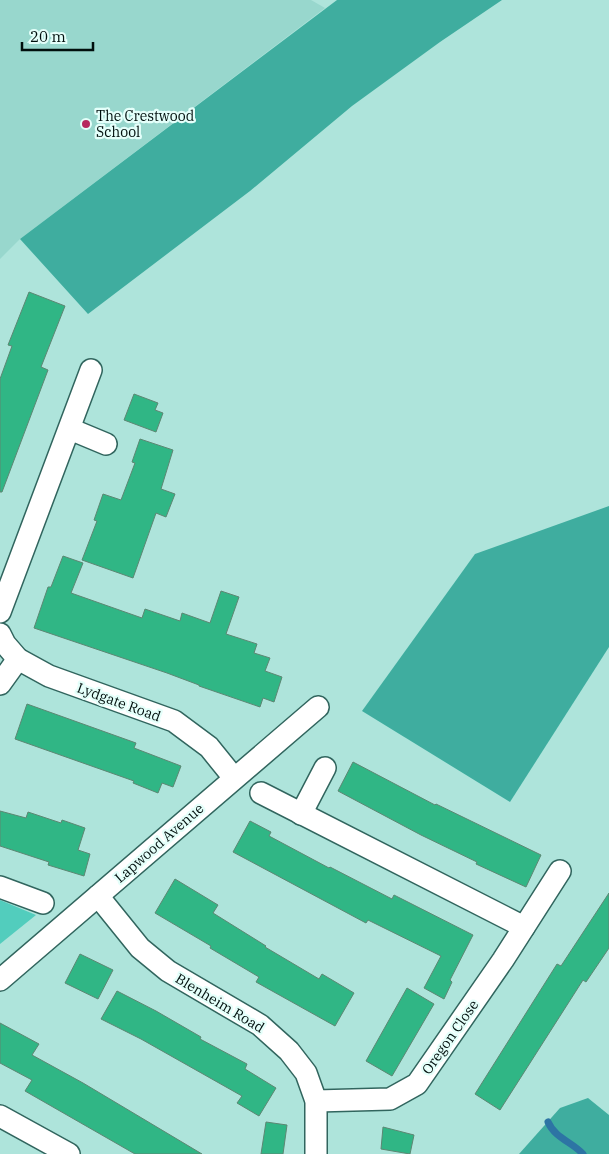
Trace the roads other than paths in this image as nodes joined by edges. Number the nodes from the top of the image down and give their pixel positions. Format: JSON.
{"nodes":[{"id":1,"x":91,"y":370,"type":"dead end"},
{"id":2,"x":70,"y":429,"type":"junction"},
{"id":3,"x":106,"y":444,"type":"dead end"},
{"id":4,"x":0,"y":612,"type":"edge"},
{"id":5,"x":0,"y":634,"type":"edge"},
{"id":6,"x":18,"y":659,"type":"junction"},
{"id":7,"x":0,"y":684,"type":"edge"},
{"id":8,"x":318,"y":707,"type":"dead end"},
{"id":9,"x":325,"y":768,"type":"dead end"},
{"id":10,"x":234,"y":778,"type":"junction"},
{"id":11,"x":261,"y":793,"type":"dead end"},
{"id":12,"x":301,"y":814,"type":"junction"},
{"id":13,"x":560,"y":871,"type":"dead end"},
{"id":14,"x":0,"y":887,"type":"edge"},
{"id":15,"x":98,"y":896,"type":"junction"},
{"id":16,"x":43,"y":903,"type":"dead end"},
{"id":17,"x":524,"y":927,"type":"junction"},
{"id":18,"x":0,"y":980,"type":"edge"},
{"id":19,"x":316,"y":1101,"type":"junction"},
{"id":20,"x":0,"y":1116,"type":"edge"},
{"id":21,"x":56,"y":1150,"type":"edge"},
{"id":22,"x":316,"y":1154,"type":"edge"}],
"edges":[{"from":1,"to":2,"type":"street"},
{"from":2,"to":3,"type":"street"},
{"from":2,"to":4,"type":"street"},
{"from":5,"to":6,"type":"street","name":"Lydgate Road"},
{"from":6,"to":7,"type":"street"},
{"from":6,"to":10,"type":"street","name":"Lydgate Road"},
{"from":8,"to":10,"type":"street","name":"Lapwood Avenue"},
{"from":9,"to":12,"type":"street"},
{"from":10,"to":15,"type":"street","name":"Lapwood Avenue"},
{"from":11,"to":12,"type":"street"},
{"from":12,"to":17,"type":"street"},
{"from":13,"to":17,"type":"street","name":"Oregon Close"},
{"from":14,"to":16,"type":"street"},
{"from":15,"to":18,"type":"street","name":"Lapwood Avenue"},
{"from":15,"to":19,"type":"street","name":"Blenheim Road"},
{"from":17,"to":19,"type":"street","name":"Oregon Close"},
{"from":19,"to":22,"type":"street","name":"Blenheim Road"},
{"from":20,"to":21,"type":"street"}]}
